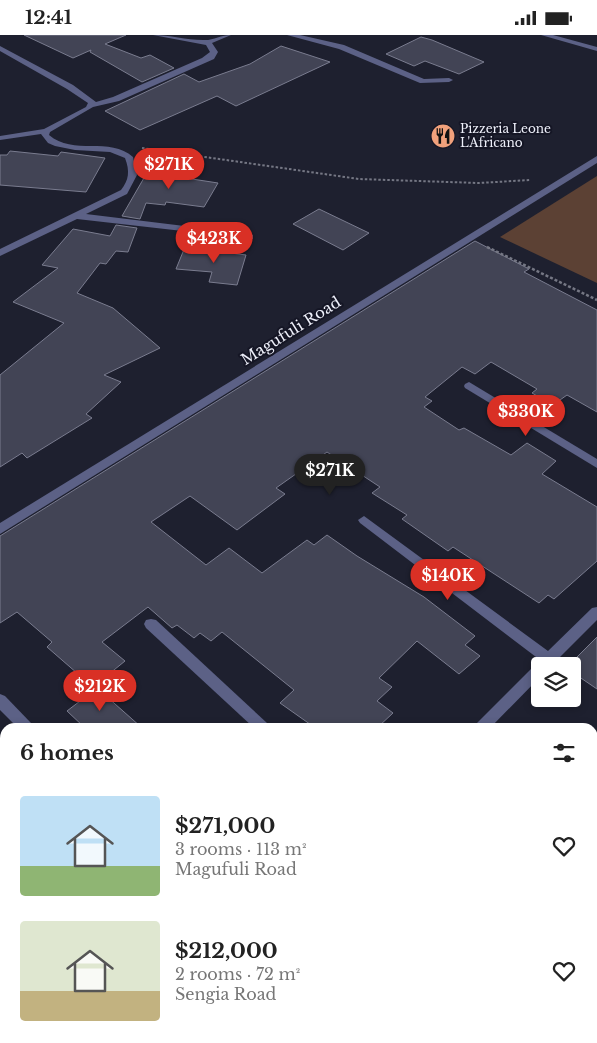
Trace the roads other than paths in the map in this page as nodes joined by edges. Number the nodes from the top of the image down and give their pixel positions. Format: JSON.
{"nodes":[{"id":1,"x":157,"y":35,"type":"edge"},
{"id":2,"x":227,"y":35,"type":"edge"},
{"id":3,"x":291,"y":35,"type":"edge"},
{"id":4,"x":545,"y":35,"type":"edge"},
{"id":5,"x":321,"y":38,"type":"edge"},
{"id":6,"x":209,"y":43,"type":"junction"},
{"id":7,"x":0,"y":48,"type":"edge"},
{"id":8,"x":597,"y":49,"type":"edge"},
{"id":9,"x":14,"y":56,"type":"junction"},
{"id":10,"x":0,"y":60,"type":"edge"},
{"id":11,"x":449,"y":80,"type":"dead end"},
{"id":12,"x":93,"y":105,"type":"junction"},
{"id":13,"x":46,"y":131,"type":"junction"},
{"id":14,"x":0,"y":138,"type":"edge"},
{"id":15,"x":597,"y":159,"type":"edge"},
{"id":16,"x":77,"y":216,"type":"junction"},
{"id":17,"x":250,"y":237,"type":"dead end"},
{"id":18,"x":0,"y":253,"type":"edge"},
{"id":19,"x":469,"y":386,"type":"dead end"},
{"id":20,"x":597,"y":464,"type":"edge"},
{"id":21,"x":364,"y":520,"type":"dead end"},
{"id":22,"x":0,"y":529,"type":"edge"},
{"id":23,"x":597,"y":612,"type":"edge"},
{"id":24,"x":151,"y":624,"type":"dead end"},
{"id":25,"x":535,"y":657,"type":"edge"},
{"id":26,"x":551,"y":657,"type":"edge"},
{"id":27,"x":531,"y":677,"type":"edge"},
{"id":28,"x":0,"y":701,"type":"edge"},
{"id":29,"x":22,"y":723,"type":"edge"},
{"id":30,"x":258,"y":723,"type":"edge"},
{"id":31,"x":486,"y":723,"type":"edge"}],
"edges":[{"from":1,"to":6,"type":"street"},
{"from":2,"to":6,"type":"street"},
{"from":3,"to":5,"type":"street"},
{"from":4,"to":8,"type":"street"},
{"from":5,"to":11,"type":"street"},
{"from":6,"to":12,"type":"street"},
{"from":7,"to":9,"type":"street"},
{"from":9,"to":10,"type":"street"},
{"from":9,"to":12,"type":"street"},
{"from":12,"to":13,"type":"street"},
{"from":13,"to":14,"type":"street"},
{"from":13,"to":16,"type":"street"},
{"from":15,"to":22,"type":"street","name":"Magufuli Road"},
{"from":16,"to":17,"type":"street"},
{"from":16,"to":18,"type":"street"},
{"from":19,"to":20,"type":"street"},
{"from":21,"to":25,"type":"street"},
{"from":23,"to":26,"type":"street"},
{"from":24,"to":30,"type":"street"},
{"from":27,"to":31,"type":"street"},
{"from":28,"to":29,"type":"street"}]}
